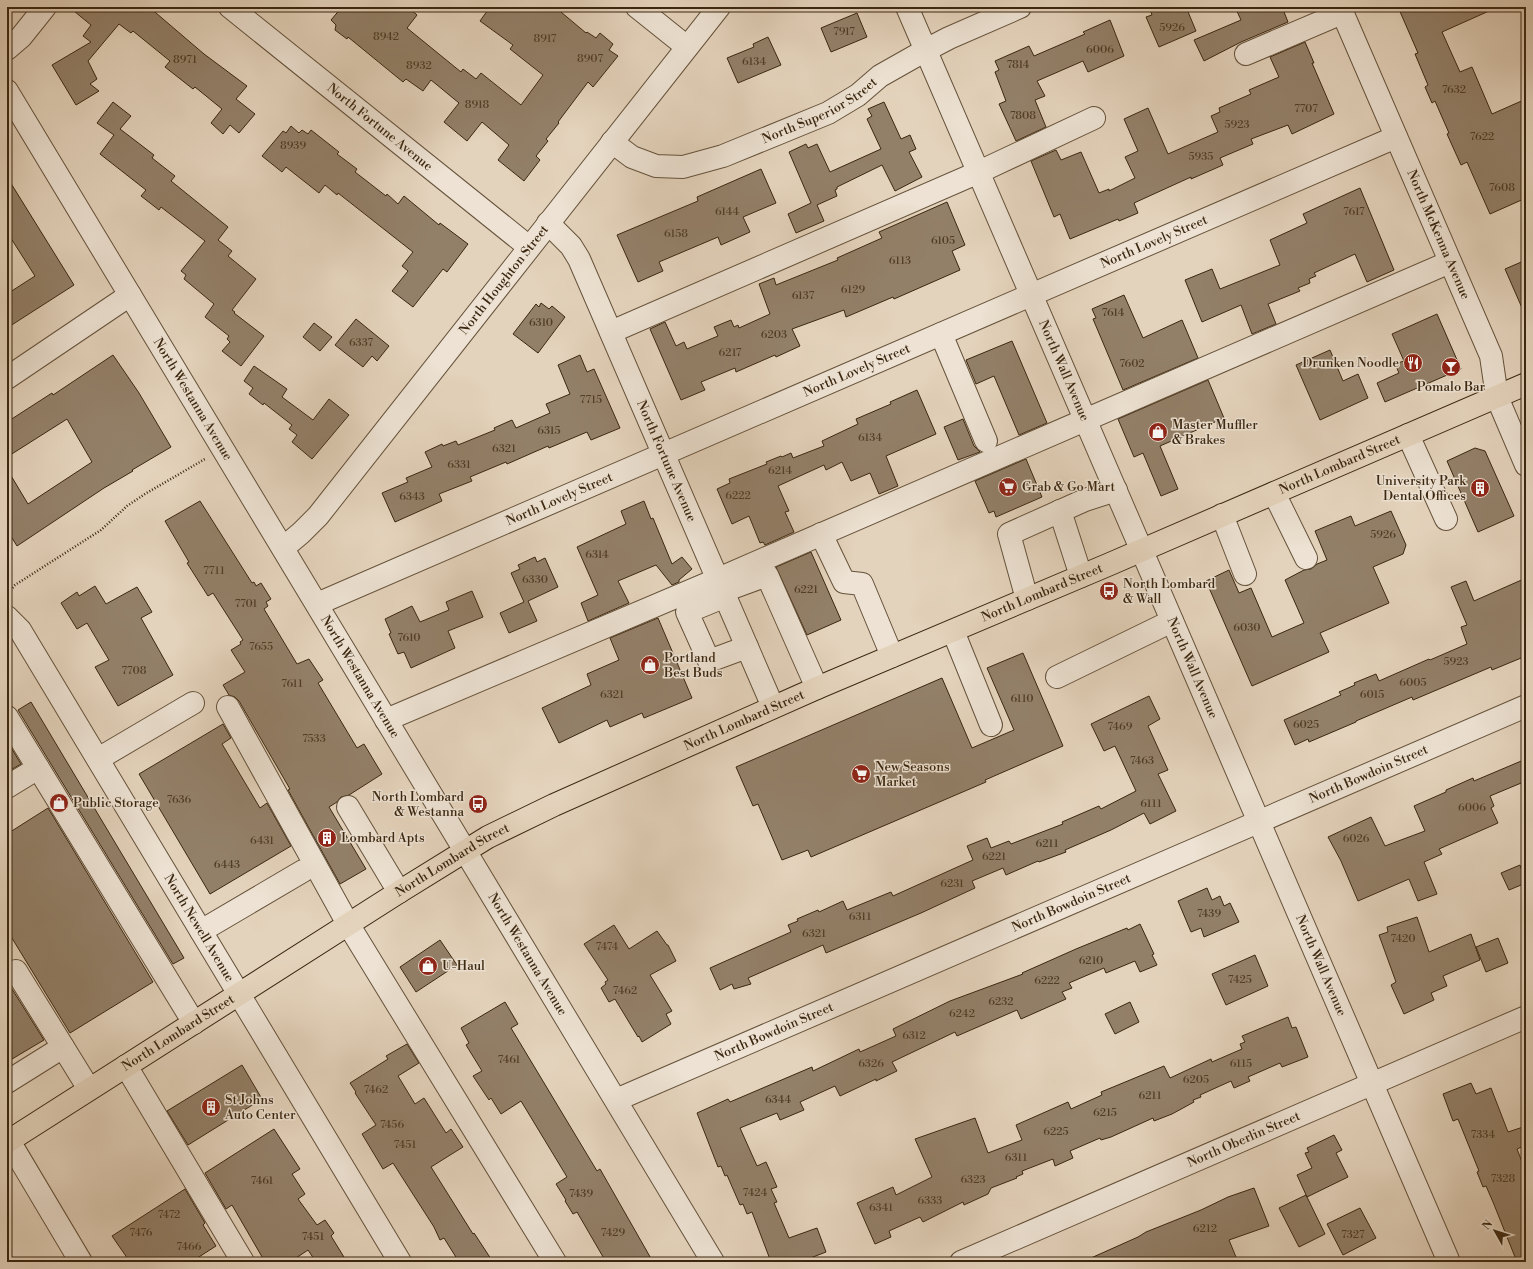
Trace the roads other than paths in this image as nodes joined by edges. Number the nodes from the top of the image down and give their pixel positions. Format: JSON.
{"nodes":[{"id":1,"x":45,"y":7,"type":"edge"},
{"id":2,"x":230,"y":7,"type":"edge"},
{"id":3,"x":638,"y":7,"type":"edge"},
{"id":4,"x":718,"y":7,"type":"edge"},
{"id":5,"x":907,"y":7,"type":"edge"},
{"id":6,"x":1020,"y":7,"type":"edge"},
{"id":7,"x":1341,"y":10,"type":"edge"},
{"id":8,"x":687,"y":47,"type":"junction"},
{"id":9,"x":7,"y":49,"type":"edge"},
{"id":10,"x":926,"y":50,"type":"junction"},
{"id":11,"x":1246,"y":54,"type":"dead end"},
{"id":12,"x":7,"y":91,"type":"edge"},
{"id":13,"x":1094,"y":118,"type":"dead end"},
{"id":14,"x":1396,"y":137,"type":"junction"},
{"id":15,"x":612,"y":142,"type":"junction"},
{"id":16,"x":979,"y":172,"type":"junction"},
{"id":17,"x":548,"y":223,"type":"junction"},
{"id":18,"x":529,"y":247,"type":"junction"},
{"id":19,"x":1450,"y":262,"type":"junction"},
{"id":20,"x":130,"y":295,"type":"junction"},
{"id":21,"x":1031,"y":295,"type":"junction"},
{"id":22,"x":611,"y":332,"type":"junction"},
{"id":23,"x":941,"y":334,"type":"junction"},
{"id":24,"x":7,"y":378,"type":"edge"},
{"id":25,"x":1526,"y":384,"type":"edge"},
{"id":26,"x":1497,"y":397,"type":"junction"},
{"id":27,"x":1085,"y":419,"type":"junction"},
{"id":28,"x":1408,"y":435,"type":"junction"},
{"id":29,"x":986,"y":441,"type":"dead end"},
{"id":30,"x":664,"y":453,"type":"junction"},
{"id":31,"x":1526,"y":465,"type":"edge"},
{"id":32,"x":1116,"y":490,"type":"junction"},
{"id":33,"x":1274,"y":493,"type":"junction"},
{"id":34,"x":1060,"y":512,"type":"junction"},
{"id":35,"x":1222,"y":515,"type":"junction"},
{"id":36,"x":1446,"y":519,"type":"dead end"},
{"id":37,"x":821,"y":534,"type":"junction"},
{"id":38,"x":283,"y":548,"type":"junction"},
{"id":39,"x":1142,"y":550,"type":"junction"},
{"id":40,"x":1306,"y":558,"type":"dead end"},
{"id":41,"x":1245,"y":574,"type":"dead end"},
{"id":42,"x":1081,"y":576,"type":"junction"},
{"id":43,"x":723,"y":589,"type":"junction"},
{"id":44,"x":1027,"y":599,"type":"junction"},
{"id":45,"x":317,"y":604,"type":"junction"},
{"id":46,"x":7,"y":618,"type":"edge"},
{"id":47,"x":1172,"y":620,"type":"junction"},
{"id":48,"x":953,"y":631,"type":"junction"},
{"id":49,"x":748,"y":647,"type":"junction"},
{"id":50,"x":892,"y":656,"type":"junction"},
{"id":51,"x":1057,"y":676,"type":"dead end"},
{"id":52,"x":817,"y":688,"type":"junction"},
{"id":53,"x":193,"y":703,"type":"dead end"},
{"id":54,"x":1526,"y":706,"type":"edge"},
{"id":55,"x":228,"y":707,"type":"dead end"},
{"id":56,"x":774,"y":708,"type":"junction"},
{"id":57,"x":7,"y":717,"type":"edge"},
{"id":58,"x":386,"y":720,"type":"junction"},
{"id":59,"x":991,"y":725,"type":"dead end"},
{"id":60,"x":98,"y":759,"type":"junction"},
{"id":61,"x":38,"y":768,"type":"junction"},
{"id":62,"x":7,"y":787,"type":"edge"},
{"id":63,"x":348,"y":807,"type":"dead end"},
{"id":64,"x":1259,"y":821,"type":"junction"},
{"id":65,"x":464,"y":851,"type":"junction"},
{"id":66,"x":303,"y":871,"type":"dead end"},
{"id":67,"x":399,"y":892,"type":"junction"},
{"id":68,"x":348,"y":924,"type":"junction"},
{"id":69,"x":201,"y":931,"type":"junction"},
{"id":70,"x":7,"y":976,"type":"edge"},
{"id":71,"x":240,"y":994,"type":"junction"},
{"id":72,"x":1526,"y":1017,"type":"edge"},
{"id":73,"x":194,"y":1023,"type":"junction"},
{"id":74,"x":63,"y":1048,"type":"junction"},
{"id":75,"x":126,"y":1066,"type":"junction"},
{"id":76,"x":7,"y":1082,"type":"edge"},
{"id":77,"x":1372,"y":1083,"type":"junction"},
{"id":78,"x":89,"y":1089,"type":"junction"},
{"id":79,"x":616,"y":1100,"type":"junction"},
{"id":80,"x":8,"y":1141,"type":"edge"},
{"id":81,"x":82,"y":1262,"type":"edge"},
{"id":82,"x":243,"y":1262,"type":"edge"},
{"id":83,"x":400,"y":1262,"type":"edge"},
{"id":84,"x":555,"y":1262,"type":"edge"},
{"id":85,"x":714,"y":1262,"type":"edge"},
{"id":86,"x":961,"y":1262,"type":"edge"},
{"id":87,"x":1449,"y":1262,"type":"edge"}],
"edges":[{"from":1,"to":9,"type":"street"},
{"from":2,"to":18,"type":"street","name":"North Fortune Avenue"},
{"from":3,"to":8,"type":"street"},
{"from":4,"to":8,"type":"street","name":"North Houghton Street"},
{"from":5,"to":10,"type":"street","name":"North Wall Avenue"},
{"from":6,"to":10,"type":"street","name":"North Superior Street"},
{"from":7,"to":11,"type":"street"},
{"from":7,"to":14,"type":"street","name":"North McKenna Avenue"},
{"from":8,"to":15,"type":"street","name":"North Houghton Street"},
{"from":10,"to":15,"type":"street","name":"North Superior Street"},
{"from":10,"to":16,"type":"street","name":"North Wall Avenue"},
{"from":12,"to":20,"type":"street","name":"North Westanna Avenue"},
{"from":13,"to":16,"type":"street"},
{"from":14,"to":19,"type":"street","name":"North McKenna Avenue"},
{"from":14,"to":21,"type":"street","name":"North Lovely Street"},
{"from":15,"to":17,"type":"street","name":"North Houghton Street"},
{"from":16,"to":21,"type":"street","name":"North Wall Avenue"},
{"from":16,"to":22,"type":"street"},
{"from":17,"to":18,"type":"street","name":"North Houghton Street"},
{"from":17,"to":22,"type":"street","name":"North Fortune Avenue"},
{"from":18,"to":38,"type":"street","name":"North Houghton Street"},
{"from":19,"to":26,"type":"street","name":"North McKenna Avenue"},
{"from":19,"to":27,"type":"street"},
{"from":20,"to":24,"type":"street"},
{"from":20,"to":38,"type":"street","name":"North Westanna Avenue"},
{"from":21,"to":23,"type":"street","name":"North Lovely Street"},
{"from":21,"to":27,"type":"street","name":"North Wall Avenue"},
{"from":22,"to":30,"type":"street","name":"North Fortune Avenue"},
{"from":23,"to":29,"type":"street"},
{"from":23,"to":30,"type":"street","name":"North Lovely Street"},
{"from":25,"to":26,"type":"main road","name":"North Lombard Street"},
{"from":26,"to":28,"type":"main road","name":"North Lombard Street"},
{"from":26,"to":31,"type":"street","name":"North McKenna Avenue"},
{"from":27,"to":32,"type":"street","name":"North Wall Avenue"},
{"from":27,"to":37,"type":"street"},
{"from":28,"to":33,"type":"main road","name":"North Lombard Street"},
{"from":28,"to":36,"type":"street"},
{"from":30,"to":43,"type":"street","name":"North Fortune Avenue"},
{"from":30,"to":45,"type":"street","name":"North Lovely Street"},
{"from":32,"to":34,"type":"street"},
{"from":32,"to":39,"type":"street","name":"North Wall Avenue"},
{"from":33,"to":35,"type":"main road","name":"North Lombard Street"},
{"from":33,"to":40,"type":"street"},
{"from":34,"to":42,"type":"street"},
{"from":34,"to":44,"type":"street"},
{"from":35,"to":39,"type":"main road","name":"North Lombard Street"},
{"from":35,"to":41,"type":"street"},
{"from":37,"to":43,"type":"street"},
{"from":37,"to":50,"type":"street"},
{"from":38,"to":45,"type":"street","name":"North Westanna Avenue"},
{"from":39,"to":42,"type":"main road","name":"North Lombard Street"},
{"from":39,"to":47,"type":"street","name":"North Wall Avenue"},
{"from":42,"to":44,"type":"main road","name":"North Lombard Street"},
{"from":43,"to":49,"type":"street","name":"North Fortune Avenue"},
{"from":43,"to":49,"type":"street"},
{"from":43,"to":52,"type":"street"},
{"from":43,"to":58,"type":"street"},
{"from":44,"to":48,"type":"main road","name":"North Lombard Street"},
{"from":45,"to":58,"type":"street","name":"North Westanna Avenue"},
{"from":46,"to":60,"type":"street","name":"North Newell Avenue"},
{"from":47,"to":51,"type":"street"},
{"from":47,"to":64,"type":"street","name":"North Wall Avenue"},
{"from":48,"to":50,"type":"main road","name":"North Lombard Street"},
{"from":48,"to":59,"type":"street"},
{"from":49,"to":56,"type":"street","name":"North Fortune Avenue"},
{"from":50,"to":52,"type":"main road","name":"North Lombard Street"},
{"from":52,"to":56,"type":"main road","name":"North Lombard Street"},
{"from":53,"to":60,"type":"street"},
{"from":54,"to":64,"type":"street","name":"North Bowdoin Street"},
{"from":55,"to":68,"type":"street"},
{"from":56,"to":65,"type":"main road","name":"North Lombard Street"},
{"from":57,"to":61,"type":"street"},
{"from":58,"to":65,"type":"street","name":"North Westanna Avenue"},
{"from":60,"to":69,"type":"street","name":"North Newell Avenue"},
{"from":61,"to":62,"type":"street"},
{"from":61,"to":73,"type":"street"},
{"from":63,"to":67,"type":"street"},
{"from":64,"to":77,"type":"street","name":"North Wall Avenue"},
{"from":64,"to":79,"type":"street","name":"North Bowdoin Street"},
{"from":65,"to":67,"type":"main road","name":"North Lombard Street"},
{"from":65,"to":79,"type":"street","name":"North Westanna Avenue"},
{"from":66,"to":69,"type":"street"},
{"from":67,"to":68,"type":"main road","name":"North Lombard Street"},
{"from":68,"to":71,"type":"main road","name":"North Lombard Street"},
{"from":68,"to":84,"type":"street"},
{"from":69,"to":71,"type":"street","name":"North Newell Avenue"},
{"from":70,"to":74,"type":"street"},
{"from":71,"to":73,"type":"main road","name":"North Lombard Street"},
{"from":71,"to":83,"type":"street","name":"North Newell Avenue"},
{"from":72,"to":77,"type":"street","name":"North Oberlin Street"},
{"from":73,"to":75,"type":"main road","name":"North Lombard Street"},
{"from":74,"to":76,"type":"street"},
{"from":74,"to":78,"type":"street"},
{"from":75,"to":78,"type":"main road","name":"North Lombard Street"},
{"from":75,"to":82,"type":"street"},
{"from":77,"to":86,"type":"street","name":"North Oberlin Street"},
{"from":77,"to":87,"type":"street","name":"North Wall Avenue"},
{"from":78,"to":80,"type":"main road","name":"North Lombard Street"},
{"from":79,"to":85,"type":"street","name":"North Westanna Avenue"},
{"from":80,"to":81,"type":"street"}]}
